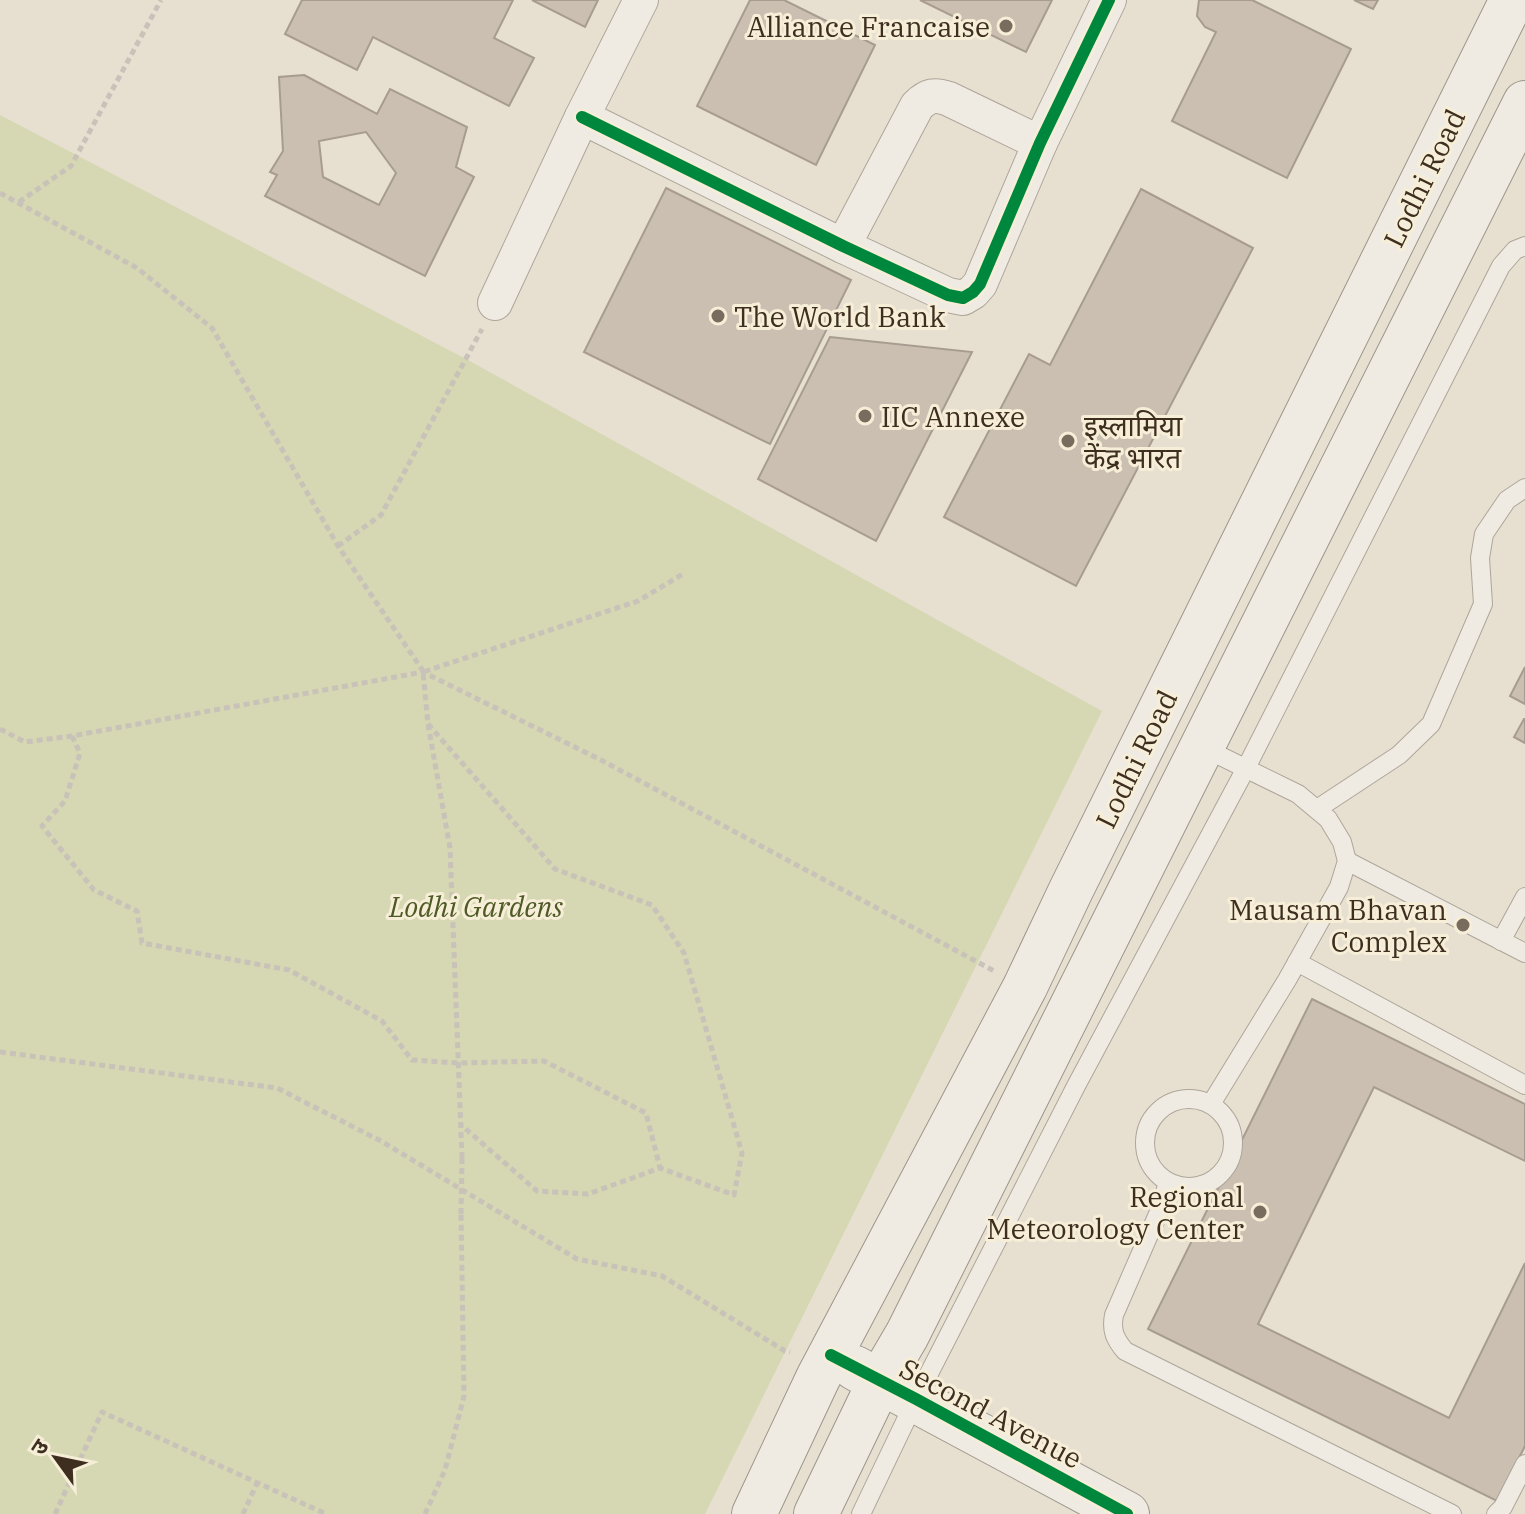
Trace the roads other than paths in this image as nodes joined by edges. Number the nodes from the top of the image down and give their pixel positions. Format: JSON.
{"nodes":[{"id":1,"x":641,"y":0,"type":"edge"},
{"id":2,"x":1109,"y":0,"type":"edge"},
{"id":3,"x":1512,"y":0,"type":"edge"},
{"id":4,"x":1525,"y":103,"type":"edge"},
{"id":5,"x":582,"y":117,"type":"junction"},
{"id":6,"x":1040,"y":143,"type":"junction"},
{"id":7,"x":843,"y":246,"type":"junction"},
{"id":8,"x":1525,"y":246,"type":"edge"},
{"id":9,"x":495,"y":303,"type":"road end"},
{"id":10,"x":1525,"y":488,"type":"edge"},
{"id":11,"x":1202,"y":747,"type":"junction"},
{"id":12,"x":1245,"y":770,"type":"junction"},
{"id":13,"x":1317,"y":809,"type":"junction"},
{"id":14,"x":1347,"y":861,"type":"junction"},
{"id":15,"x":1525,"y":897,"type":"edge"},
{"id":16,"x":1501,"y":941,"type":"junction"},
{"id":17,"x":1525,"y":953,"type":"edge"},
{"id":18,"x":1297,"y":962,"type":"junction"},
{"id":19,"x":1525,"y":1085,"type":"edge"},
{"id":20,"x":1211,"y":1104,"type":"junction"},
{"id":21,"x":1168,"y":1183,"type":"junction"},
{"id":22,"x":831,"y":1355,"type":"junction"},
{"id":23,"x":898,"y":1390,"type":"junction"},
{"id":24,"x":1525,"y":1464,"type":"edge"},
{"id":25,"x":754,"y":1514,"type":"edge"},
{"id":26,"x":816,"y":1514,"type":"edge"},
{"id":27,"x":861,"y":1514,"type":"edge"},
{"id":28,"x":1127,"y":1514,"type":"edge"},
{"id":29,"x":1452,"y":1514,"type":"edge"},
{"id":30,"x":1496,"y":1514,"type":"edge"}],
"edges":[{"from":1,"to":5,"type":"street"},
{"from":2,"to":6,"type":"street"},
{"from":3,"to":22,"type":"main road","name":"Lodhi Road"},
{"from":4,"to":11,"type":"main road","name":"Lodhi Road"},
{"from":5,"to":7,"type":"street"},
{"from":5,"to":9,"type":"street"},
{"from":6,"to":7,"type":"street"},
{"from":6,"to":7,"type":"street"},
{"from":8,"to":12,"type":"lane"},
{"from":10,"to":13,"type":"lane"},
{"from":11,"to":12,"type":"lane"},
{"from":11,"to":23,"type":"main road","name":"Lodhi Road"},
{"from":12,"to":13,"type":"lane"},
{"from":12,"to":23,"type":"lane"},
{"from":13,"to":14,"type":"lane"},
{"from":14,"to":16,"type":"lane"},
{"from":14,"to":18,"type":"lane"},
{"from":15,"to":16,"type":"lane"},
{"from":16,"to":17,"type":"lane"},
{"from":18,"to":19,"type":"lane"},
{"from":18,"to":20,"type":"lane"},
{"from":20,"to":21,"type":"lane"},
{"from":20,"to":21,"type":"lane"},
{"from":21,"to":29,"type":"lane"},
{"from":22,"to":23,"type":"main road","name":"Second Avenue"},
{"from":22,"to":25,"type":"main road","name":"Lodhi Road"},
{"from":23,"to":26,"type":"main road","name":"Lodhi Road"},
{"from":23,"to":27,"type":"lane"},
{"from":23,"to":28,"type":"main road","name":"Second Avenue"},
{"from":24,"to":30,"type":"lane"}]}
